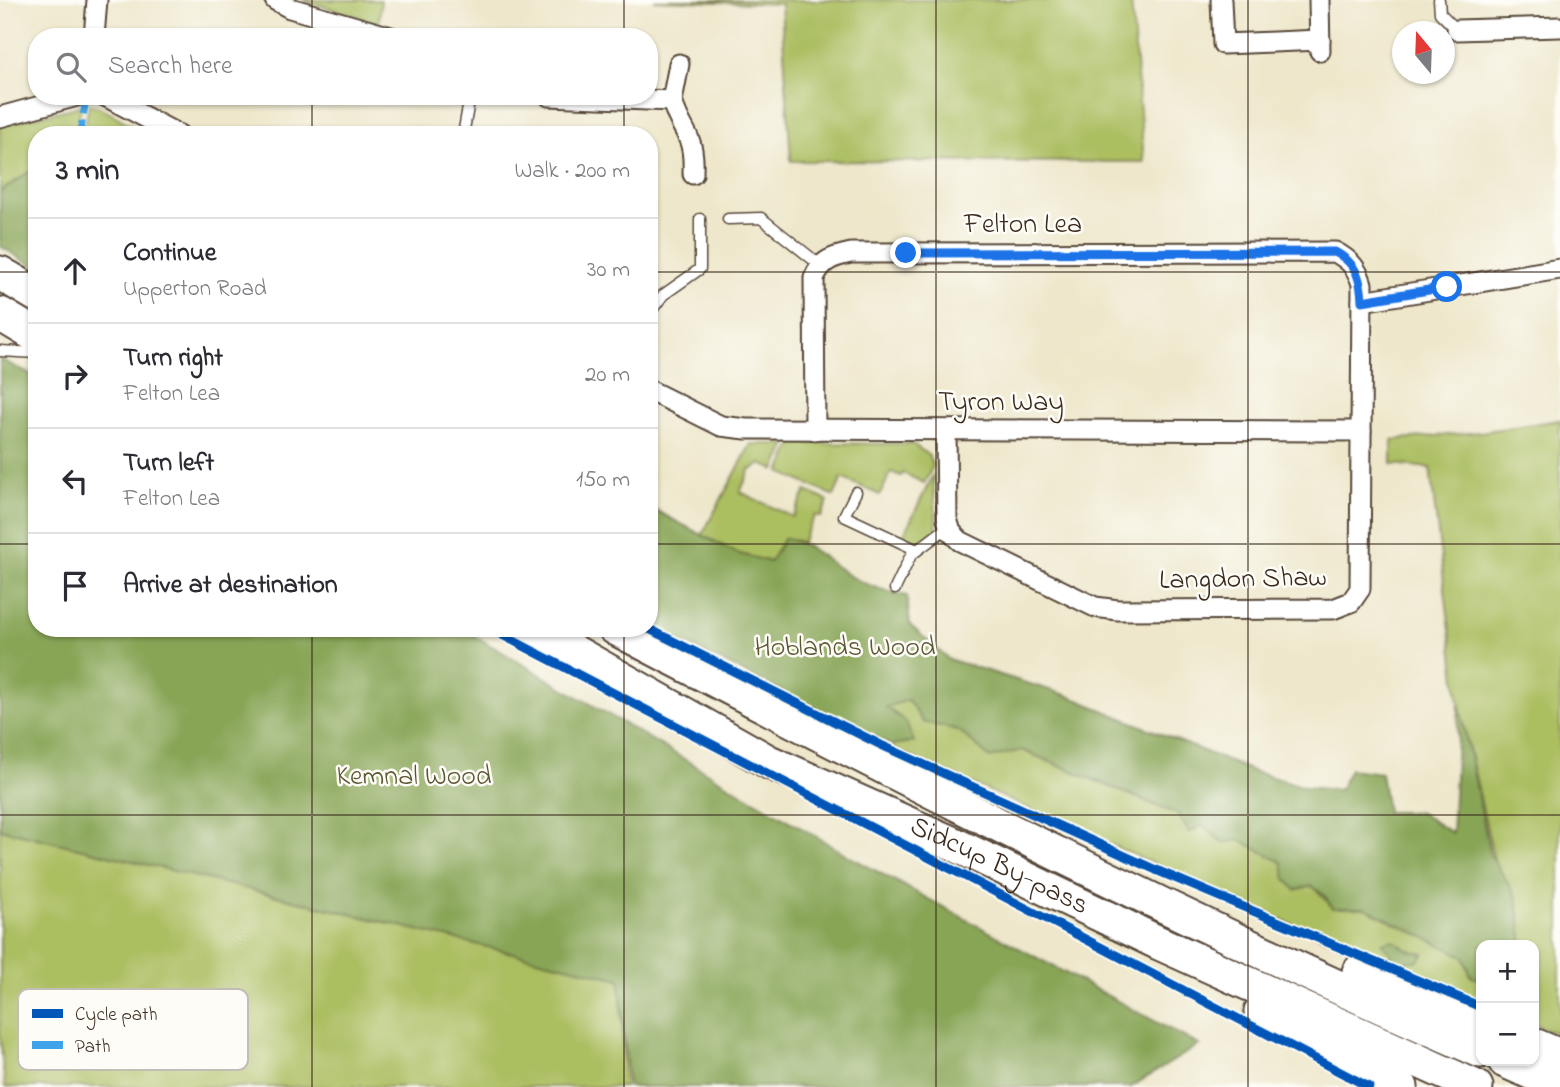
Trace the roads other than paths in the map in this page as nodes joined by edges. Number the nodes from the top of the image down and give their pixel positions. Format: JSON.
{"nodes":[{"id":1,"x":97,"y":0,"type":"edge"},
{"id":2,"x":275,"y":0,"type":"edge"},
{"id":3,"x":1221,"y":0,"type":"edge"},
{"id":4,"x":1319,"y":0,"type":"edge"},
{"id":5,"x":1439,"y":0,"type":"edge"},
{"id":6,"x":1560,"y":27,"type":"edge"},
{"id":7,"x":95,"y":28,"type":"edge"},
{"id":8,"x":360,"y":28,"type":"edge"},
{"id":9,"x":1457,"y":30,"type":"joint"},
{"id":10,"x":678,"y":64,"type":"dead end"},
{"id":11,"x":658,"y":100,"type":"edge"},
{"id":12,"x":672,"y":101,"type":"junction"},
{"id":13,"x":44,"y":105,"type":"edge"},
{"id":14,"x":122,"y":105,"type":"edge"},
{"id":15,"x":468,"y":105,"type":"edge"},
{"id":16,"x":0,"y":117,"type":"edge"},
{"id":17,"x":162,"y":126,"type":"edge"},
{"id":18,"x":465,"y":126,"type":"edge"},
{"id":19,"x":693,"y":174,"type":"dead end"},
{"id":20,"x":700,"y":219,"type":"dead end"},
{"id":21,"x":728,"y":219,"type":"dead end"},
{"id":22,"x":820,"y":265,"type":"junction"},
{"id":23,"x":1560,"y":269,"type":"edge"},
{"id":24,"x":0,"y":273,"type":"edge"},
{"id":25,"x":28,"y":290,"type":"edge"},
{"id":26,"x":1362,"y":301,"type":"junction"},
{"id":27,"x":658,"y":302,"type":"edge"},
{"id":28,"x":0,"y":314,"type":"edge"},
{"id":29,"x":28,"y":331,"type":"edge"},
{"id":30,"x":0,"y":351,"type":"edge"},
{"id":31,"x":28,"y":353,"type":"edge"},
{"id":32,"x":658,"y":394,"type":"edge"},
{"id":33,"x":815,"y":430,"type":"junction"},
{"id":34,"x":946,"y":431,"type":"junction"},
{"id":35,"x":1361,"y":431,"type":"junction"},
{"id":36,"x":856,"y":492,"type":"dead end"},
{"id":37,"x":949,"y":526,"type":"junction"},
{"id":38,"x":917,"y":550,"type":"junction"},
{"id":39,"x":895,"y":589,"type":"dead end"},
{"id":40,"x":548,"y":637,"type":"edge"},
{"id":41,"x":632,"y":637,"type":"edge"},
{"id":42,"x":922,"y":786,"type":"junction"},
{"id":43,"x":956,"y":845,"type":"junction"},
{"id":44,"x":1476,"y":1020,"type":"edge"},
{"id":45,"x":1539,"y":1047,"type":"edge"},
{"id":46,"x":1476,"y":1049,"type":"edge"},
{"id":47,"x":1560,"y":1056,"type":"edge"},
{"id":48,"x":1516,"y":1066,"type":"edge"},
{"id":49,"x":1560,"y":1085,"type":"edge"},
{"id":50,"x":1401,"y":1087,"type":"edge"},
{"id":51,"x":1476,"y":1087,"type":"edge"}],
"edges":[{"from":1,"to":7,"type":"street"},
{"from":2,"to":8,"type":"street"},
{"from":3,"to":4,"type":"street"},
{"from":5,"to":9,"type":"lane"},
{"from":6,"to":9,"type":"street"},
{"from":10,"to":12,"type":"street"},
{"from":11,"to":12,"type":"street"},
{"from":12,"to":19,"type":"street"},
{"from":13,"to":16,"type":"street"},
{"from":14,"to":17,"type":"street"},
{"from":15,"to":18,"type":"lane"},
{"from":20,"to":27,"type":"lane"},
{"from":21,"to":22,"type":"lane"},
{"from":22,"to":26,"type":"street","name":"Felton Lea"},
{"from":22,"to":33,"type":"street"},
{"from":23,"to":26,"type":"street"},
{"from":24,"to":25,"type":"highway"},
{"from":26,"to":35,"type":"street","name":"Langdon Shaw"},
{"from":28,"to":29,"type":"highway"},
{"from":30,"to":31,"type":"lane"},
{"from":32,"to":33,"type":"street","name":"Tyron Way"},
{"from":33,"to":34,"type":"street","name":"Tyron Way"},
{"from":34,"to":35,"type":"street","name":"Tyron Way"},
{"from":34,"to":37,"type":"street"},
{"from":35,"to":37,"type":"street","name":"Langdon Shaw"},
{"from":36,"to":38,"type":"lane"},
{"from":37,"to":38,"type":"lane"},
{"from":38,"to":39,"type":"lane"},
{"from":40,"to":43,"type":"highway","name":"Sidcup By-pass"},
{"from":41,"to":42,"type":"highway","name":"Sidcup By-pass"},
{"from":42,"to":44,"type":"highway"},
{"from":42,"to":46,"type":"highway","name":"Sidcup By-pass"},
{"from":43,"to":50,"type":"highway"},
{"from":43,"to":51,"type":"highway","name":"Sidcup By-pass"},
{"from":45,"to":47,"type":"highway"},
{"from":48,"to":49,"type":"highway"}]}
